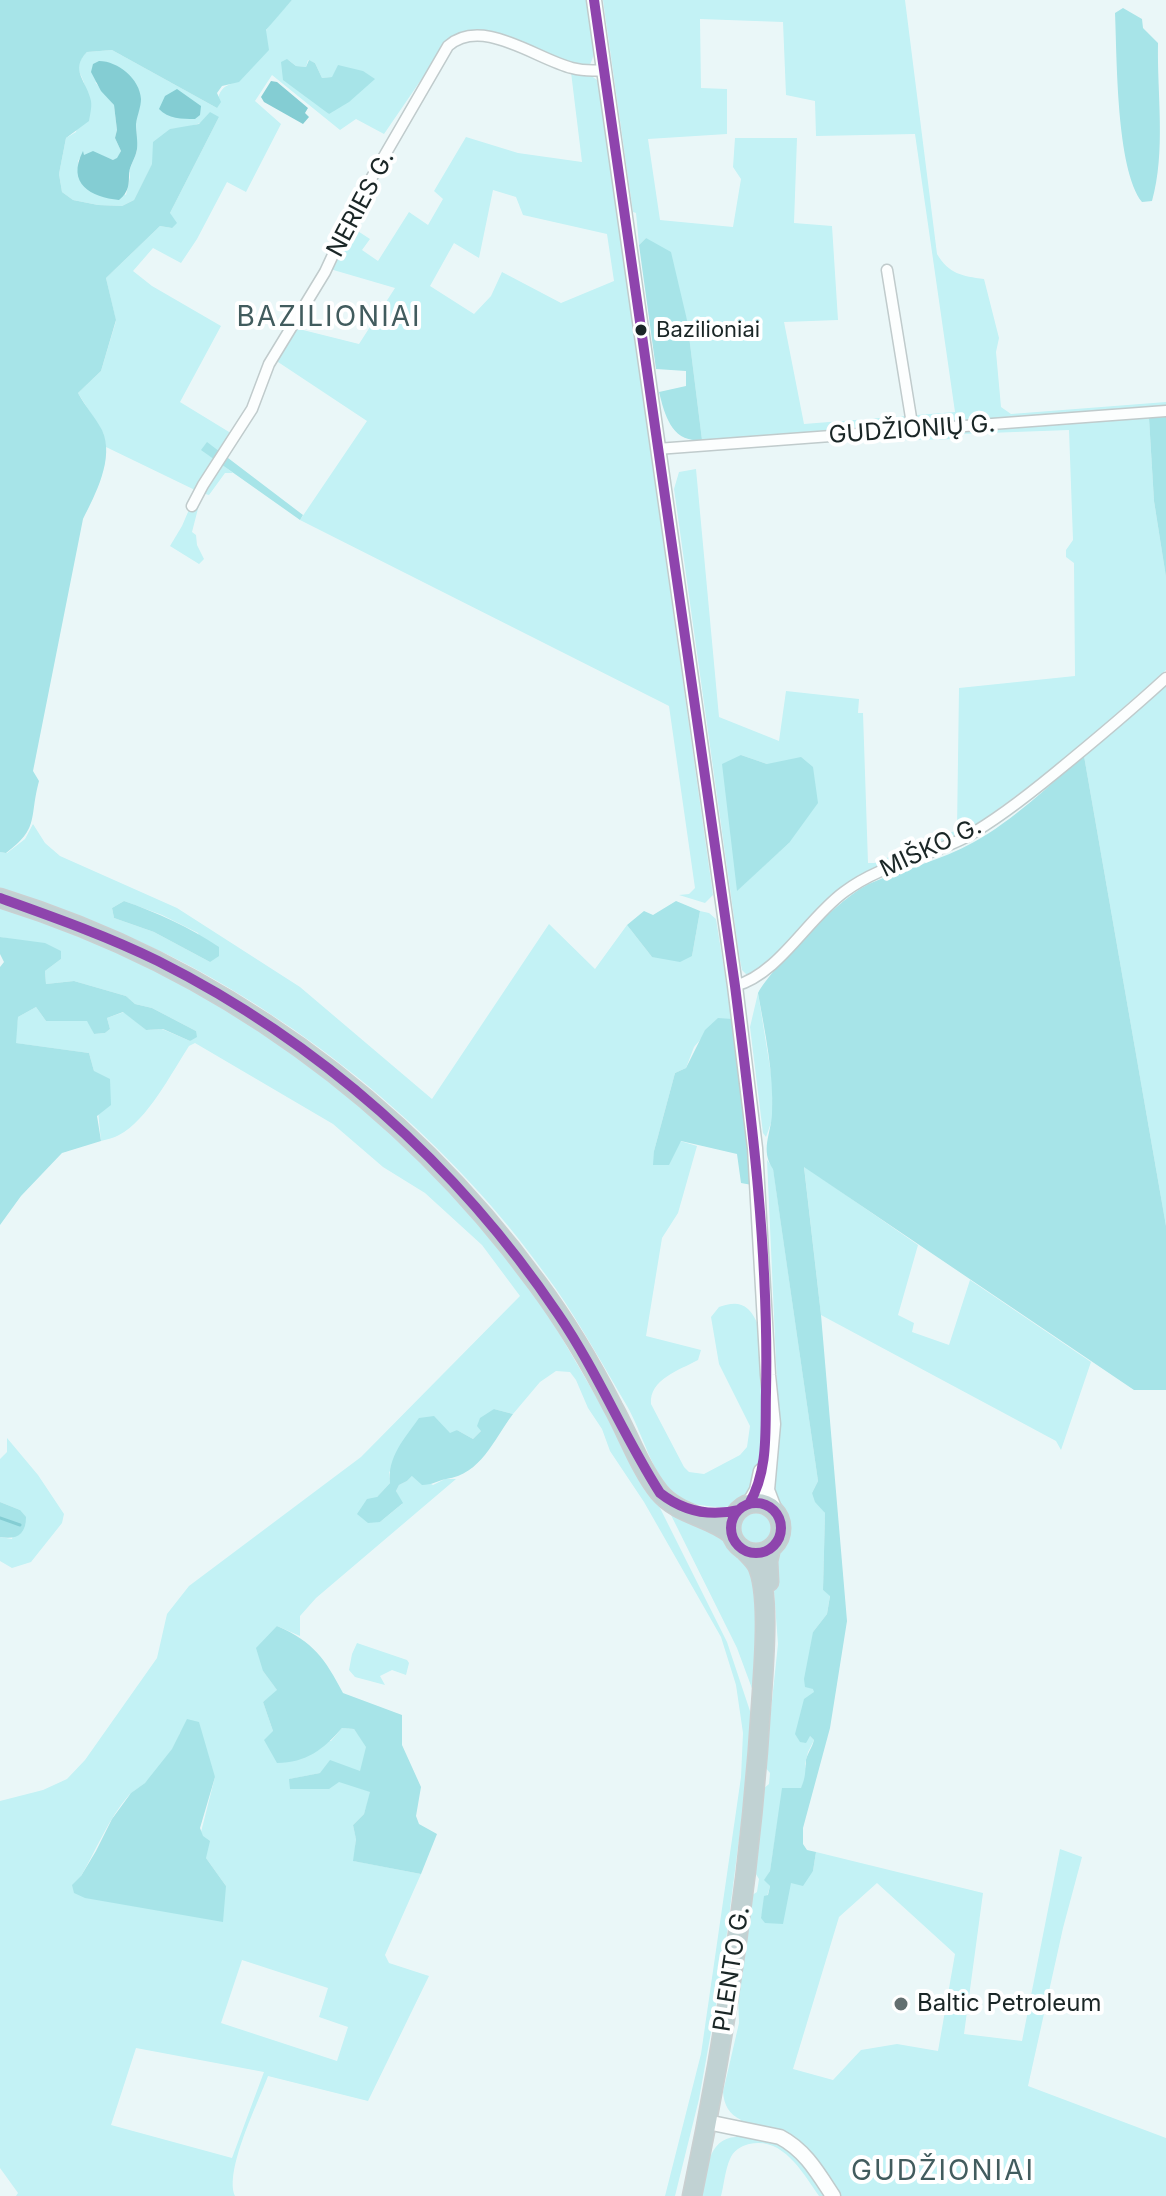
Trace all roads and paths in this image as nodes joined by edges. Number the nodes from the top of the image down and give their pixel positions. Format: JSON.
{"nodes":[{"id":1,"x":594,"y":0,"type":"edge"},
{"id":2,"x":604,"y":70,"type":"junction"},
{"id":3,"x":887,"y":270,"type":"dead end"},
{"id":4,"x":1166,"y":411,"type":"edge"},
{"id":5,"x":913,"y":430,"type":"junction"},
{"id":6,"x":657,"y":449,"type":"junction"},
{"id":7,"x":192,"y":506,"type":"dead end"},
{"id":8,"x":1166,"y":678,"type":"edge"},
{"id":9,"x":0,"y":898,"type":"edge"},
{"id":10,"x":735,"y":986,"type":"junction"},
{"id":11,"x":768,"y":1375,"type":"junction"},
{"id":12,"x":670,"y":1502,"type":"junction"},
{"id":13,"x":743,"y":1507,"type":"junction"},
{"id":14,"x":775,"y":1511,"type":"junction"},
{"id":15,"x":731,"y":1534,"type":"junction"},
{"id":16,"x":771,"y":1548,"type":"junction"},
{"id":17,"x":745,"y":1551,"type":"junction"},
{"id":18,"x":761,"y":1739,"type":"junction"},
{"id":19,"x":707,"y":2122,"type":"junction"},
{"id":20,"x":692,"y":2196,"type":"edge"},
{"id":21,"x":833,"y":2196,"type":"edge"}],
"edges":[{"from":1,"to":2,"type":"main road"},
{"from":2,"to":6,"type":"main road"},
{"from":2,"to":7,"type":"street","name":"NERIES G."},
{"from":3,"to":5,"type":"street"},
{"from":4,"to":5,"type":"street","name":"GUDŽIONIŲ G."},
{"from":5,"to":6,"type":"street","name":"GUDŽIONIŲ G."},
{"from":6,"to":10,"type":"main road"},
{"from":8,"to":10,"type":"street","name":"MIŠKO G."},
{"from":9,"to":12,"type":"highway"},
{"from":10,"to":11,"type":"main road"},
{"from":11,"to":13,"type":"main road"},
{"from":11,"to":14,"type":"main road"},
{"from":12,"to":13,"type":"highway"},
{"from":12,"to":15,"type":"highway"},
{"from":13,"to":14,"type":"highway"},
{"from":13,"to":15,"type":"highway"},
{"from":14,"to":16,"type":"highway"},
{"from":15,"to":17,"type":"highway"},
{"from":16,"to":17,"type":"highway"},
{"from":16,"to":18,"type":"highway","name":"PLENTO G."},
{"from":17,"to":18,"type":"highway","name":"PLENTO G."},
{"from":18,"to":19,"type":"highway","name":"PLENTO G."},
{"from":19,"to":20,"type":"highway","name":"PLENTO G."},
{"from":19,"to":21,"type":"main road"}]}
